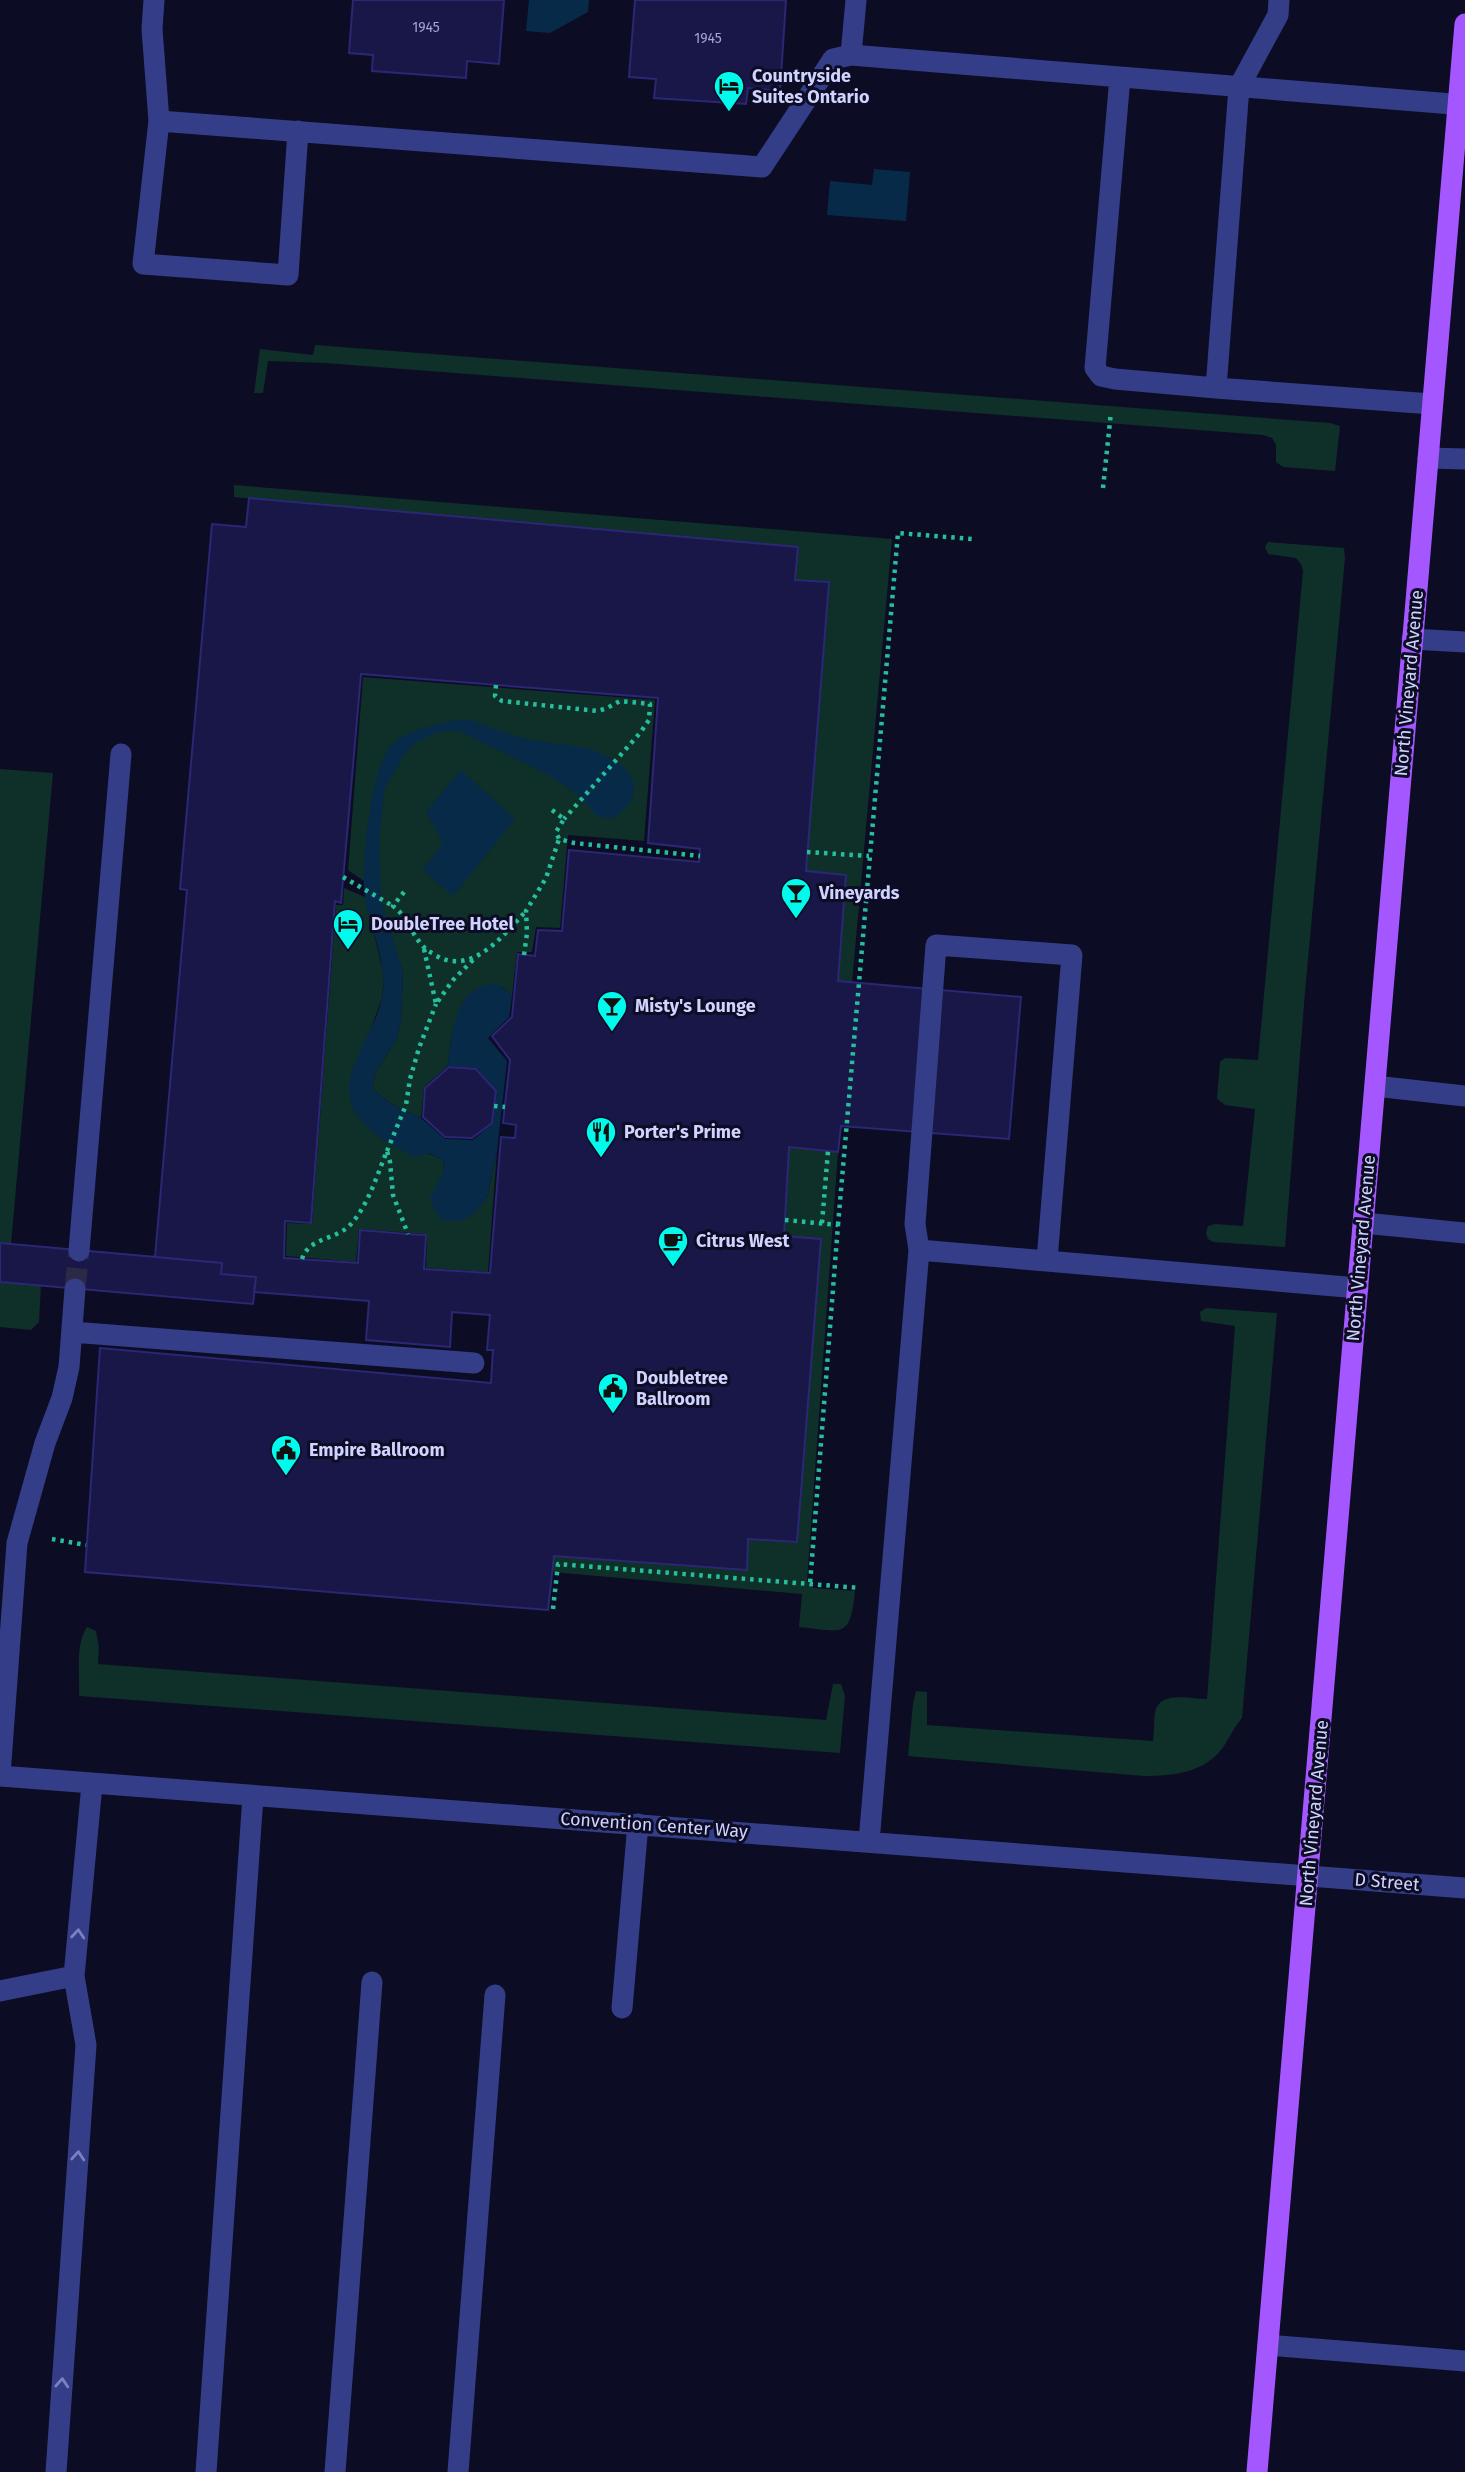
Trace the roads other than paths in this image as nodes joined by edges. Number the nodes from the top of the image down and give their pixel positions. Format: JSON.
{"nodes":[{"id":1,"x":154,"y":0,"type":"edge"},
{"id":2,"x":856,"y":0,"type":"edge"},
{"id":3,"x":1279,"y":0,"type":"edge"},
{"id":4,"x":1465,"y":24,"type":"edge"},
{"id":5,"x":851,"y":55,"type":"junction"},
{"id":6,"x":1120,"y":77,"type":"junction"},
{"id":7,"x":1239,"y":86,"type":"junction"},
{"id":8,"x":1462,"y":105,"type":"edge"},
{"id":9,"x":159,"y":121,"type":"junction"},
{"id":10,"x":298,"y":131,"type":"junction"},
{"id":11,"x":1216,"y":388,"type":"junction"},
{"id":12,"x":1432,"y":404,"type":"junction"},
{"id":13,"x":1428,"y":458,"type":"junction"},
{"id":14,"x":1465,"y":459,"type":"edge"},
{"id":15,"x":1412,"y":639,"type":"junction"},
{"id":16,"x":1465,"y":642,"type":"edge"},
{"id":17,"x":121,"y":754,"type":"dead end"},
{"id":18,"x":1375,"y":1086,"type":"junction"},
{"id":19,"x":1465,"y":1096,"type":"edge"},
{"id":20,"x":1364,"y":1223,"type":"junction"},
{"id":21,"x":1465,"y":1233,"type":"edge"},
{"id":22,"x":919,"y":1250,"type":"junction"},
{"id":23,"x":79,"y":1251,"type":"tunnel mouth"},
{"id":24,"x":1047,"y":1260,"type":"junction"},
{"id":25,"x":1358,"y":1288,"type":"junction"},
{"id":26,"x":75,"y":1289,"type":"tunnel mouth"},
{"id":27,"x":72,"y":1332,"type":"junction"},
{"id":28,"x":474,"y":1363,"type":"dead end"},
{"id":29,"x":0,"y":1776,"type":"edge"},
{"id":30,"x":92,"y":1784,"type":"junction"},
{"id":31,"x":253,"y":1796,"type":"junction"},
{"id":32,"x":638,"y":1824,"type":"junction"},
{"id":33,"x":869,"y":1842,"type":"junction"},
{"id":34,"x":1308,"y":1875,"type":"junction"},
{"id":35,"x":1465,"y":1888,"type":"edge"},
{"id":36,"x":74,"y":1976,"type":"junction"},
{"id":37,"x":372,"y":1982,"type":"dead end"},
{"id":38,"x":0,"y":1991,"type":"edge"},
{"id":39,"x":495,"y":1995,"type":"dead end"},
{"id":40,"x":621,"y":2008,"type":"dead end"},
{"id":41,"x":1268,"y":2345,"type":"junction"},
{"id":42,"x":1465,"y":2361,"type":"edge"},
{"id":43,"x":57,"y":2461,"type":"edge"},
{"id":44,"x":39,"y":2472,"type":"edge"},
{"id":45,"x":206,"y":2472,"type":"edge"},
{"id":46,"x":335,"y":2472,"type":"edge"},
{"id":47,"x":458,"y":2472,"type":"edge"},
{"id":48,"x":1257,"y":2472,"type":"edge"}],
"edges":[{"from":1,"to":9,"type":"street"},
{"from":2,"to":5,"type":"street"},
{"from":3,"to":7,"type":"street"},
{"from":4,"to":8,"type":"main road","name":"North Vineyard Avenue"},
{"from":5,"to":6,"type":"street"},
{"from":5,"to":10,"type":"street"},
{"from":6,"to":7,"type":"street"},
{"from":6,"to":11,"type":"street"},
{"from":7,"to":8,"type":"street"},
{"from":7,"to":11,"type":"street"},
{"from":8,"to":12,"type":"main road","name":"North Vineyard Avenue"},
{"from":9,"to":10,"type":"street"},
{"from":9,"to":10,"type":"street"},
{"from":11,"to":12,"type":"street"},
{"from":12,"to":13,"type":"main road","name":"North Vineyard Avenue"},
{"from":13,"to":14,"type":"street"},
{"from":13,"to":15,"type":"main road","name":"North Vineyard Avenue"},
{"from":15,"to":16,"type":"street"},
{"from":15,"to":18,"type":"main road","name":"North Vineyard Avenue"},
{"from":17,"to":23,"type":"street"},
{"from":18,"to":19,"type":"street"},
{"from":18,"to":20,"type":"main road","name":"North Vineyard Avenue"},
{"from":20,"to":21,"type":"street"},
{"from":20,"to":25,"type":"main road","name":"North Vineyard Avenue"},
{"from":22,"to":24,"type":"street"},
{"from":22,"to":24,"type":"street"},
{"from":22,"to":33,"type":"street"},
{"from":24,"to":25,"type":"street"},
{"from":25,"to":34,"type":"main road","name":"North Vineyard Avenue"},
{"from":26,"to":27,"type":"street"},
{"from":27,"to":28,"type":"street"},
{"from":27,"to":29,"type":"street"},
{"from":29,"to":30,"type":"street","name":"Convention Center Way"},
{"from":30,"to":31,"type":"street","name":"Convention Center Way"},
{"from":36,"to":30,"type":"street","one_way":true},
{"from":31,"to":32,"type":"street","name":"Convention Center Way"},
{"from":31,"to":45,"type":"street"},
{"from":32,"to":33,"type":"street","name":"Convention Center Way"},
{"from":32,"to":40,"type":"street"},
{"from":33,"to":34,"type":"street","name":"Convention Center Way"},
{"from":34,"to":35,"type":"street","name":"D Street"},
{"from":34,"to":41,"type":"main road","name":"North Vineyard Avenue"},
{"from":36,"to":38,"type":"street"},
{"from":43,"to":36,"type":"street","one_way":true},
{"from":37,"to":46,"type":"street"},
{"from":39,"to":47,"type":"street"},
{"from":41,"to":42,"type":"street"},
{"from":41,"to":48,"type":"main road","name":"North Vineyard Avenue"},
{"from":43,"to":44,"type":"street"}]}
